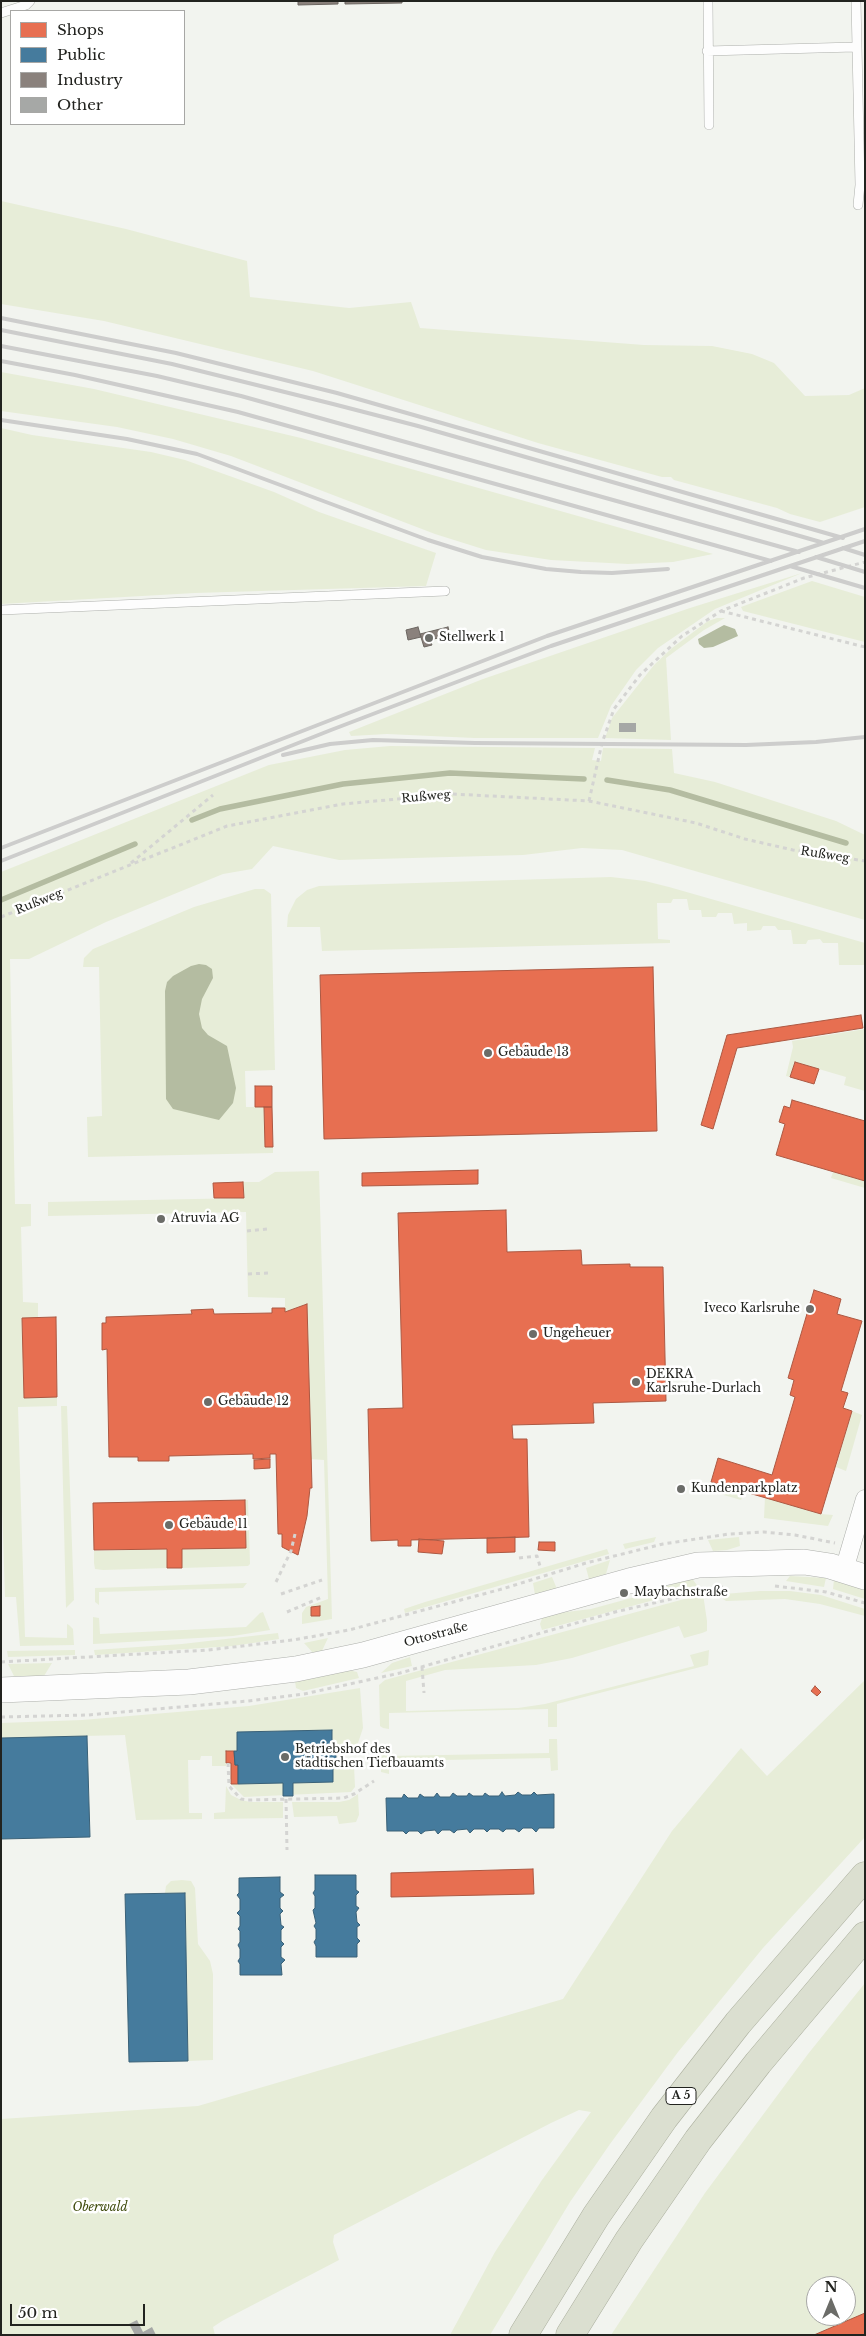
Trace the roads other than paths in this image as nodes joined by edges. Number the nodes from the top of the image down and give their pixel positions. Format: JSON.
{"nodes":[{"id":1,"x":30,"y":1,"type":"edge"},
{"id":2,"x":708,"y":1,"type":"edge"},
{"id":3,"x":856,"y":1,"type":"edge"},
{"id":4,"x":10,"y":10,"type":"edge"},
{"id":5,"x":855,"y":47,"type":"junction"},
{"id":6,"x":707,"y":51,"type":"junction"},
{"id":7,"x":709,"y":125,"type":"dead end"},
{"id":8,"x":858,"y":205,"type":"dead end"},
{"id":9,"x":444,"y":591,"type":"dead end"},
{"id":10,"x":1,"y":610,"type":"edge"},
{"id":11,"x":865,"y":1499,"type":"edge"},
{"id":12,"x":853,"y":1565,"type":"edge"},
{"id":13,"x":1,"y":1690,"type":"edge"},
{"id":14,"x":865,"y":1876,"type":"edge"},
{"id":15,"x":865,"y":1936,"type":"edge"},
{"id":16,"x":523,"y":2335,"type":"edge"},
{"id":17,"x":570,"y":2335,"type":"edge"}],
"edges":[{"from":1,"to":4,"type":"lane"},
{"from":2,"to":6,"type":"lane"},
{"from":3,"to":5,"type":"lane"},
{"from":5,"to":6,"type":"lane"},
{"from":5,"to":8,"type":"lane"},
{"from":6,"to":7,"type":"lane"},
{"from":9,"to":10,"type":"lane"},
{"from":11,"to":12,"type":"street"},
{"from":12,"to":13,"type":"main road","name":"Ottostraße"},
{"from":14,"to":16,"type":"highway","number":"A 5"},
{"from":15,"to":17,"type":"highway"}]}
